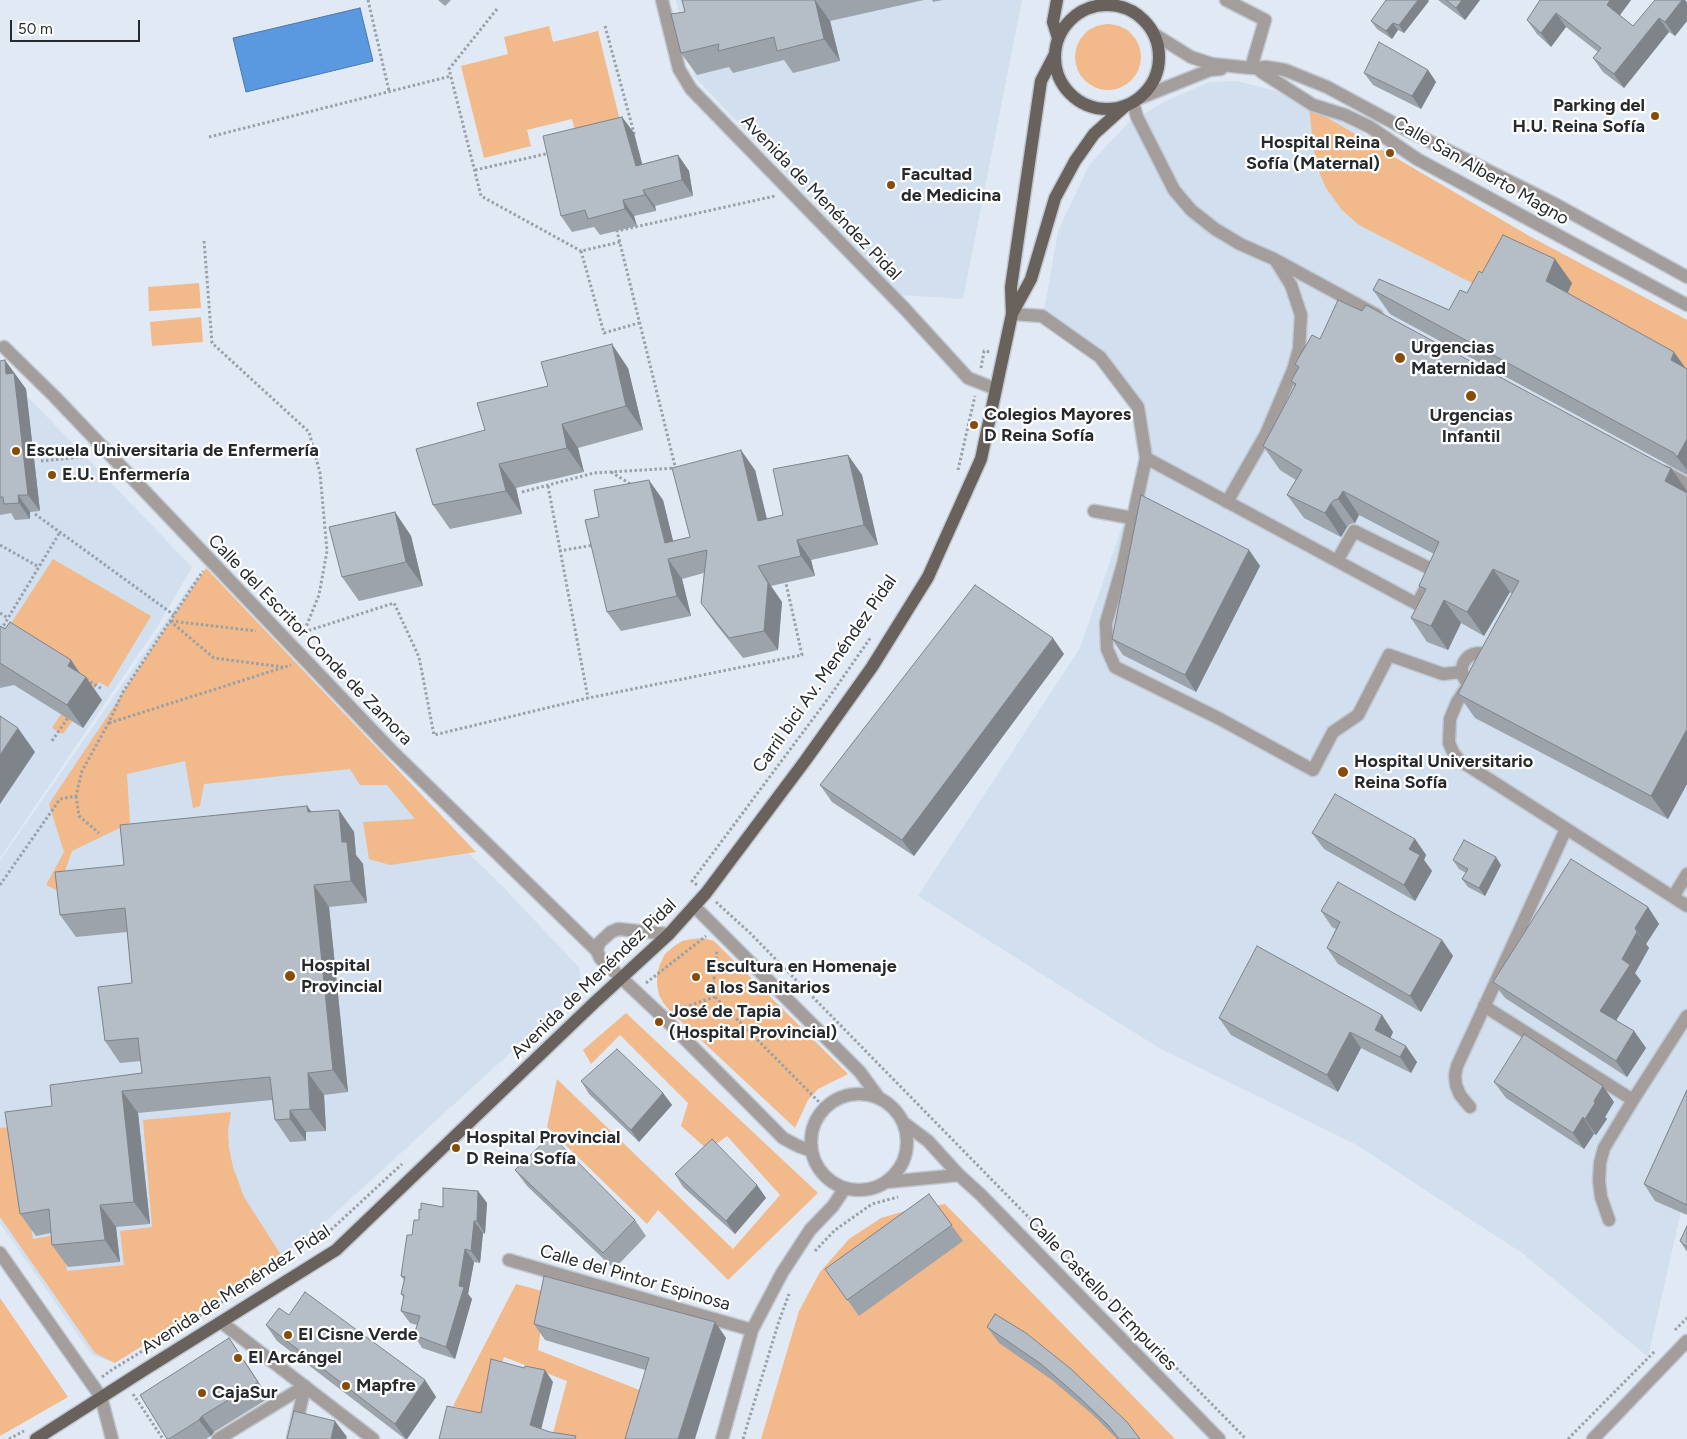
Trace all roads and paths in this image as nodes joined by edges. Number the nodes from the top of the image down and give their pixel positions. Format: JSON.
{"nodes":[{"id":1,"x":368,"y":0,"type":"edge"},
{"id":2,"x":662,"y":0,"type":"edge"},
{"id":3,"x":1057,"y":0,"type":"edge"},
{"id":4,"x":1226,"y":0,"type":"edge"},
{"id":5,"x":1102,"y":3,"type":"edge"},
{"id":6,"x":497,"y":9,"type":"dead end"},
{"id":7,"x":605,"y":26,"type":"dead end"},
{"id":8,"x":1154,"y":34,"type":"junction"},
{"id":9,"x":1058,"y":38,"type":"junction"},
{"id":10,"x":1055,"y":54,"type":"junction"},
{"id":11,"x":1235,"y":67,"type":"junction"},
{"id":12,"x":1255,"y":69,"type":"junction"},
{"id":13,"x":451,"y":76,"type":"junction"},
{"id":14,"x":389,"y":91,"type":"junction"},
{"id":15,"x":1132,"y":103,"type":"junction"},
{"id":16,"x":624,"y":135,"type":"edge"},
{"id":17,"x":209,"y":138,"type":"dead end"},
{"id":18,"x":559,"y":150,"type":"edge"},
{"id":19,"x":475,"y":170,"type":"junction"},
{"id":20,"x":791,"y":192,"type":"junction"},
{"id":21,"x":204,"y":241,"type":"dead end"},
{"id":22,"x":620,"y":242,"type":"junction"},
{"id":23,"x":582,"y":251,"type":"junction"},
{"id":24,"x":1274,"y":259,"type":"junction"},
{"id":25,"x":1687,"y":277,"type":"edge"},
{"id":26,"x":1687,"y":305,"type":"edge"},
{"id":27,"x":1012,"y":314,"type":"junction"},
{"id":28,"x":1386,"y":321,"type":"edge"},
{"id":29,"x":640,"y":322,"type":"junction"},
{"id":30,"x":4,"y":347,"type":"dead end"},
{"id":31,"x":1004,"y":355,"type":"junction"},
{"id":32,"x":978,"y":382,"type":"junction"},
{"id":33,"x":996,"y":389,"type":"junction"},
{"id":34,"x":109,"y":454,"type":"junction"},
{"id":35,"x":1146,"y":458,"type":"junction"},
{"id":36,"x":41,"y":461,"type":"dead end"},
{"id":37,"x":1653,"y":465,"type":"edge"},
{"id":38,"x":675,"y":468,"type":"junction"},
{"id":39,"x":611,"y":472,"type":"junction"},
{"id":40,"x":957,"y":474,"type":"dead end"},
{"id":41,"x":677,"y":477,"type":"edge"},
{"id":42,"x":1687,"y":484,"type":"edge"},
{"id":43,"x":548,"y":486,"type":"junction"},
{"id":44,"x":635,"y":488,"type":"edge"},
{"id":45,"x":522,"y":492,"type":"dead end"},
{"id":46,"x":1228,"y":502,"type":"junction"},
{"id":47,"x":1094,"y":511,"type":"dead end"},
{"id":48,"x":35,"y":514,"type":"dead end"},
{"id":49,"x":1132,"y":518,"type":"junction"},
{"id":50,"x":60,"y":532,"type":"junction"},
{"id":51,"x":597,"y":539,"type":"edge"},
{"id":52,"x":0,"y":545,"type":"edge"},
{"id":53,"x":559,"y":551,"type":"junction"},
{"id":54,"x":210,"y":560,"type":"junction"},
{"id":55,"x":1337,"y":561,"type":"junction"},
{"id":56,"x":39,"y":567,"type":"junction"},
{"id":57,"x":784,"y":574,"type":"edge"},
{"id":58,"x":0,"y":613,"type":"edge"},
{"id":59,"x":174,"y":615,"type":"junction"},
{"id":60,"x":8,"y":618,"type":"junction"},
{"id":61,"x":170,"y":621,"type":"junction"},
{"id":62,"x":10,"y":633,"type":"edge"},
{"id":63,"x":280,"y":634,"type":"junction"},
{"id":64,"x":873,"y":634,"type":"dead end"},
{"id":65,"x":306,"y":660,"type":"junction"},
{"id":66,"x":286,"y":667,"type":"junction"},
{"id":67,"x":1461,"y":672,"type":"junction"},
{"id":68,"x":83,"y":677,"type":"edge"},
{"id":69,"x":91,"y":682,"type":"junction"},
{"id":70,"x":1469,"y":684,"type":"junction"},
{"id":71,"x":102,"y":689,"type":"dead end"},
{"id":72,"x":86,"y":690,"type":"edge"},
{"id":73,"x":588,"y":698,"type":"junction"},
{"id":74,"x":72,"y":712,"type":"edge"},
{"id":75,"x":108,"y":724,"type":"junction"},
{"id":76,"x":52,"y":741,"type":"dead end"},
{"id":77,"x":76,"y":796,"type":"junction"},
{"id":78,"x":1566,"y":829,"type":"junction"},
{"id":79,"x":99,"y":833,"type":"dead end"},
{"id":80,"x":1687,"y":874,"type":"edge"},
{"id":81,"x":0,"y":885,"type":"edge"},
{"id":82,"x":706,"y":893,"type":"junction"},
{"id":83,"x":1673,"y":896,"type":"junction"},
{"id":84,"x":694,"y":906,"type":"junction"},
{"id":85,"x":1687,"y":906,"type":"edge"},
{"id":86,"x":732,"y":916,"type":"junction"},
{"id":87,"x":716,"y":928,"type":"junction"},
{"id":88,"x":668,"y":934,"type":"junction"},
{"id":89,"x":725,"y":938,"type":"junction"},
{"id":90,"x":598,"y":951,"type":"junction"},
{"id":91,"x":620,"y":978,"type":"junction"},
{"id":92,"x":634,"y":992,"type":"junction"},
{"id":93,"x":715,"y":997,"type":"junction"},
{"id":94,"x":1484,"y":1006,"type":"junction"},
{"id":95,"x":1687,"y":1016,"type":"edge"},
{"id":96,"x":665,"y":1020,"type":"junction"},
{"id":97,"x":879,"y":1098,"type":"junction"},
{"id":98,"x":1633,"y":1100,"type":"junction"},
{"id":99,"x":1470,"y":1106,"type":"dead end"},
{"id":100,"x":825,"y":1108,"type":"junction"},
{"id":101,"x":904,"y":1123,"type":"junction"},
{"id":102,"x":812,"y":1151,"type":"junction"},
{"id":103,"x":405,"y":1161,"type":"dead end"},
{"id":104,"x":959,"y":1175,"type":"junction"},
{"id":105,"x":887,"y":1182,"type":"junction"},
{"id":106,"x":845,"y":1188,"type":"junction"},
{"id":107,"x":900,"y":1196,"type":"dead end"},
{"id":108,"x":1609,"y":1220,"type":"dead end"},
{"id":109,"x":308,"y":1250,"type":"dead end"},
{"id":110,"x":0,"y":1253,"type":"edge"},
{"id":111,"x":811,"y":1256,"type":"dead end"},
{"id":112,"x":508,"y":1260,"type":"dead end"},
{"id":113,"x":271,"y":1272,"type":"dead end"},
{"id":114,"x":792,"y":1286,"type":"dead end"},
{"id":115,"x":1687,"y":1318,"type":"edge"},
{"id":116,"x":221,"y":1322,"type":"junction"},
{"id":117,"x":752,"y":1330,"type":"junction"},
{"id":118,"x":1674,"y":1331,"type":"dead end"},
{"id":119,"x":1687,"y":1341,"type":"edge"},
{"id":120,"x":1661,"y":1344,"type":"dead end"},
{"id":121,"x":125,"y":1382,"type":"junction"},
{"id":122,"x":93,"y":1385,"type":"junction"},
{"id":123,"x":305,"y":1386,"type":"junction"},
{"id":124,"x":101,"y":1397,"type":"junction"},
{"id":125,"x":26,"y":1430,"type":"dead end"},
{"id":126,"x":372,"y":1438,"type":"edge"},
{"id":127,"x":9,"y":1439,"type":"edge"},
{"id":128,"x":36,"y":1439,"type":"edge"},
{"id":129,"x":112,"y":1439,"type":"edge"},
{"id":130,"x":163,"y":1439,"type":"edge"},
{"id":131,"x":218,"y":1439,"type":"edge"},
{"id":132,"x":293,"y":1439,"type":"edge"},
{"id":133,"x":722,"y":1439,"type":"edge"},
{"id":134,"x":743,"y":1439,"type":"edge"},
{"id":135,"x":1219,"y":1439,"type":"edge"},
{"id":136,"x":1246,"y":1439,"type":"edge"},
{"id":137,"x":1568,"y":1439,"type":"edge"},
{"id":138,"x":1593,"y":1439,"type":"edge"}],
"edges":[{"from":1,"to":14,"type":"path"},
{"from":2,"to":20,"type":"street","name":"Avenida de Menéndez Pidal"},
{"from":3,"to":9,"type":"main road"},
{"from":4,"to":12,"type":"street"},
{"from":5,"to":8,"type":"main road"},
{"from":5,"to":9,"type":"main road"},
{"from":6,"to":13,"type":"path"},
{"from":7,"to":16,"type":"path"},
{"from":8,"to":11,"type":"street","name":"Calle San Alberto Magno"},
{"from":8,"to":15,"type":"main road"},
{"from":9,"to":10,"type":"main road"},
{"from":10,"to":15,"type":"main road"},
{"from":10,"to":27,"type":"main road","name":"Avenida de Menéndez Pidal"},
{"from":11,"to":12,"type":"street","name":"Calle San Alberto Magno"},
{"from":11,"to":15,"type":"street","name":"Calle San Alberto Magno"},
{"from":12,"to":25,"type":"street","name":"Calle San Alberto Magno"},
{"from":12,"to":26,"type":"street","name":"Calle San Alberto Magno"},
{"from":13,"to":14,"type":"path"},
{"from":13,"to":19,"type":"path"},
{"from":14,"to":17,"type":"path"},
{"from":15,"to":24,"type":"street"},
{"from":15,"to":27,"type":"main road","name":"Avenida de Menéndez Pidal"},
{"from":18,"to":19,"type":"path"},
{"from":19,"to":23,"type":"path"},
{"from":20,"to":22,"type":"path"},
{"from":20,"to":32,"type":"street","name":"Avenida de Menéndez Pidal"},
{"from":21,"to":73,"type":"path"},
{"from":22,"to":23,"type":"path"},
{"from":22,"to":29,"type":"path"},
{"from":23,"to":29,"type":"path"},
{"from":24,"to":28,"type":"street"},
{"from":24,"to":46,"type":"street"},
{"from":27,"to":31,"type":"main road","name":"Avenida de Menéndez Pidal"},
{"from":27,"to":35,"type":"street"},
{"from":29,"to":38,"type":"path"},
{"from":30,"to":34,"type":"street","name":"Calle del Escritor Conde de Zamora"},
{"from":31,"to":32,"type":"path"},
{"from":31,"to":33,"type":"main road","name":"Avenida de Menéndez Pidal"},
{"from":32,"to":33,"type":"street","name":"Avenida de Menéndez Pidal"},
{"from":32,"to":40,"type":"path"},
{"from":33,"to":82,"type":"main road","name":"Avenida de Menéndez Pidal"},
{"from":34,"to":36,"type":"path"},
{"from":34,"to":54,"type":"street","name":"Calle del Escritor Conde de Zamora"},
{"from":35,"to":46,"type":"street"},
{"from":35,"to":49,"type":"street"},
{"from":37,"to":42,"type":"street"},
{"from":38,"to":39,"type":"path"},
{"from":38,"to":41,"type":"path"},
{"from":39,"to":43,"type":"path"},
{"from":39,"to":44,"type":"path"},
{"from":43,"to":45,"type":"path"},
{"from":43,"to":53,"type":"path"},
{"from":46,"to":55,"type":"street"},
{"from":47,"to":49,"type":"street"},
{"from":48,"to":50,"type":"path"},
{"from":49,"to":67,"type":"street"},
{"from":50,"to":56,"type":"path"},
{"from":50,"to":59,"type":"path"},
{"from":51,"to":53,"type":"path"},
{"from":52,"to":56,"type":"path"},
{"from":53,"to":73,"type":"path"},
{"from":54,"to":59,"type":"path"},
{"from":54,"to":63,"type":"street","name":"Calle del Escritor Conde de Zamora"},
{"from":55,"to":55,"type":"street"},
{"from":56,"to":60,"type":"path"},
{"from":57,"to":73,"type":"path"},
{"from":58,"to":60,"type":"path"},
{"from":59,"to":61,"type":"path"},
{"from":60,"to":62,"type":"path"},
{"from":61,"to":63,"type":"path"},
{"from":61,"to":66,"type":"path"},
{"from":61,"to":75,"type":"path"},
{"from":63,"to":65,"type":"street","name":"Calle del Escritor Conde de Zamora"},
{"from":64,"to":82,"type":"path","name":"Carril bici Av. Menéndez Pidal"},
{"from":65,"to":66,"type":"path"},
{"from":65,"to":90,"type":"street","name":"Calle del Escritor Conde de Zamora"},
{"from":66,"to":75,"type":"path"},
{"from":67,"to":70,"type":"street"},
{"from":67,"to":70,"type":"street"},
{"from":68,"to":69,"type":"path"},
{"from":69,"to":71,"type":"path"},
{"from":69,"to":72,"type":"path"},
{"from":70,"to":78,"type":"street"},
{"from":74,"to":76,"type":"path"},
{"from":75,"to":77,"type":"path"},
{"from":77,"to":79,"type":"path"},
{"from":77,"to":81,"type":"path"},
{"from":78,"to":83,"type":"street"},
{"from":78,"to":94,"type":"street"},
{"from":80,"to":83,"type":"street"},
{"from":82,"to":84,"type":"main road","name":"Avenida de Menéndez Pidal"},
{"from":82,"to":86,"type":"path","name":"Carril bici Av. Menéndez Pidal"},
{"from":83,"to":85,"type":"street"},
{"from":84,"to":87,"type":"street"},
{"from":84,"to":88,"type":"main road","name":"Avenida de Menéndez Pidal"},
{"from":86,"to":87,"type":"path"},
{"from":86,"to":136,"type":"path","name":"Carril bici Av. Menéndez Pidal"},
{"from":87,"to":89,"type":"street"},
{"from":87,"to":92,"type":"path"},
{"from":88,"to":90,"type":"street"},
{"from":88,"to":91,"type":"main road","name":"Avenida de Menéndez Pidal"},
{"from":89,"to":93,"type":"path"},
{"from":89,"to":97,"type":"street"},
{"from":90,"to":91,"type":"street","name":"Calle del Escritor Conde de Zamora"},
{"from":91,"to":92,"type":"street","name":"Calle del Escritor Conde de Zamora"},
{"from":91,"to":116,"type":"main road","name":"Avenida de Menéndez Pidal"},
{"from":92,"to":96,"type":"street","name":"Calle del Escritor Conde de Zamora"},
{"from":93,"to":96,"type":"path"},
{"from":93,"to":100,"type":"path"},
{"from":94,"to":98,"type":"street"},
{"from":94,"to":99,"type":"street"},
{"from":95,"to":98,"type":"street"},
{"from":96,"to":102,"type":"street","name":"Calle del Escritor Conde de Zamora"},
{"from":97,"to":100,"type":"street"},
{"from":97,"to":101,"type":"street"},
{"from":98,"to":108,"type":"street"},
{"from":100,"to":102,"type":"street"},
{"from":101,"to":104,"type":"street","name":"Calle Castello D'Empuries"},
{"from":101,"to":105,"type":"street"},
{"from":102,"to":106,"type":"street"},
{"from":103,"to":109,"type":"path"},
{"from":104,"to":105,"type":"street"},
{"from":104,"to":135,"type":"street","name":"Calle Castello D'Empuries"},
{"from":105,"to":106,"type":"street"},
{"from":106,"to":117,"type":"street"},
{"from":107,"to":111,"type":"path"},
{"from":110,"to":122,"type":"street"},
{"from":112,"to":117,"type":"street","name":"Calle del Pintor Espinosa"},
{"from":113,"to":122,"type":"path"},
{"from":114,"to":134,"type":"path"},
{"from":115,"to":118,"type":"path"},
{"from":116,"to":121,"type":"main road","name":"Avenida de Menéndez Pidal"},
{"from":116,"to":123,"type":"street"},
{"from":117,"to":133,"type":"street"},
{"from":119,"to":138,"type":"street"},
{"from":120,"to":137,"type":"path"},
{"from":121,"to":124,"type":"main road","name":"Avenida de Menéndez Pidal"},
{"from":121,"to":130,"type":"path"},
{"from":122,"to":124,"type":"street"},
{"from":123,"to":126,"type":"street"},
{"from":123,"to":131,"type":"street"},
{"from":123,"to":132,"type":"street"},
{"from":124,"to":128,"type":"main road","name":"Avenida de Menéndez Pidal"},
{"from":124,"to":129,"type":"street"},
{"from":125,"to":127,"type":"path"}]}
